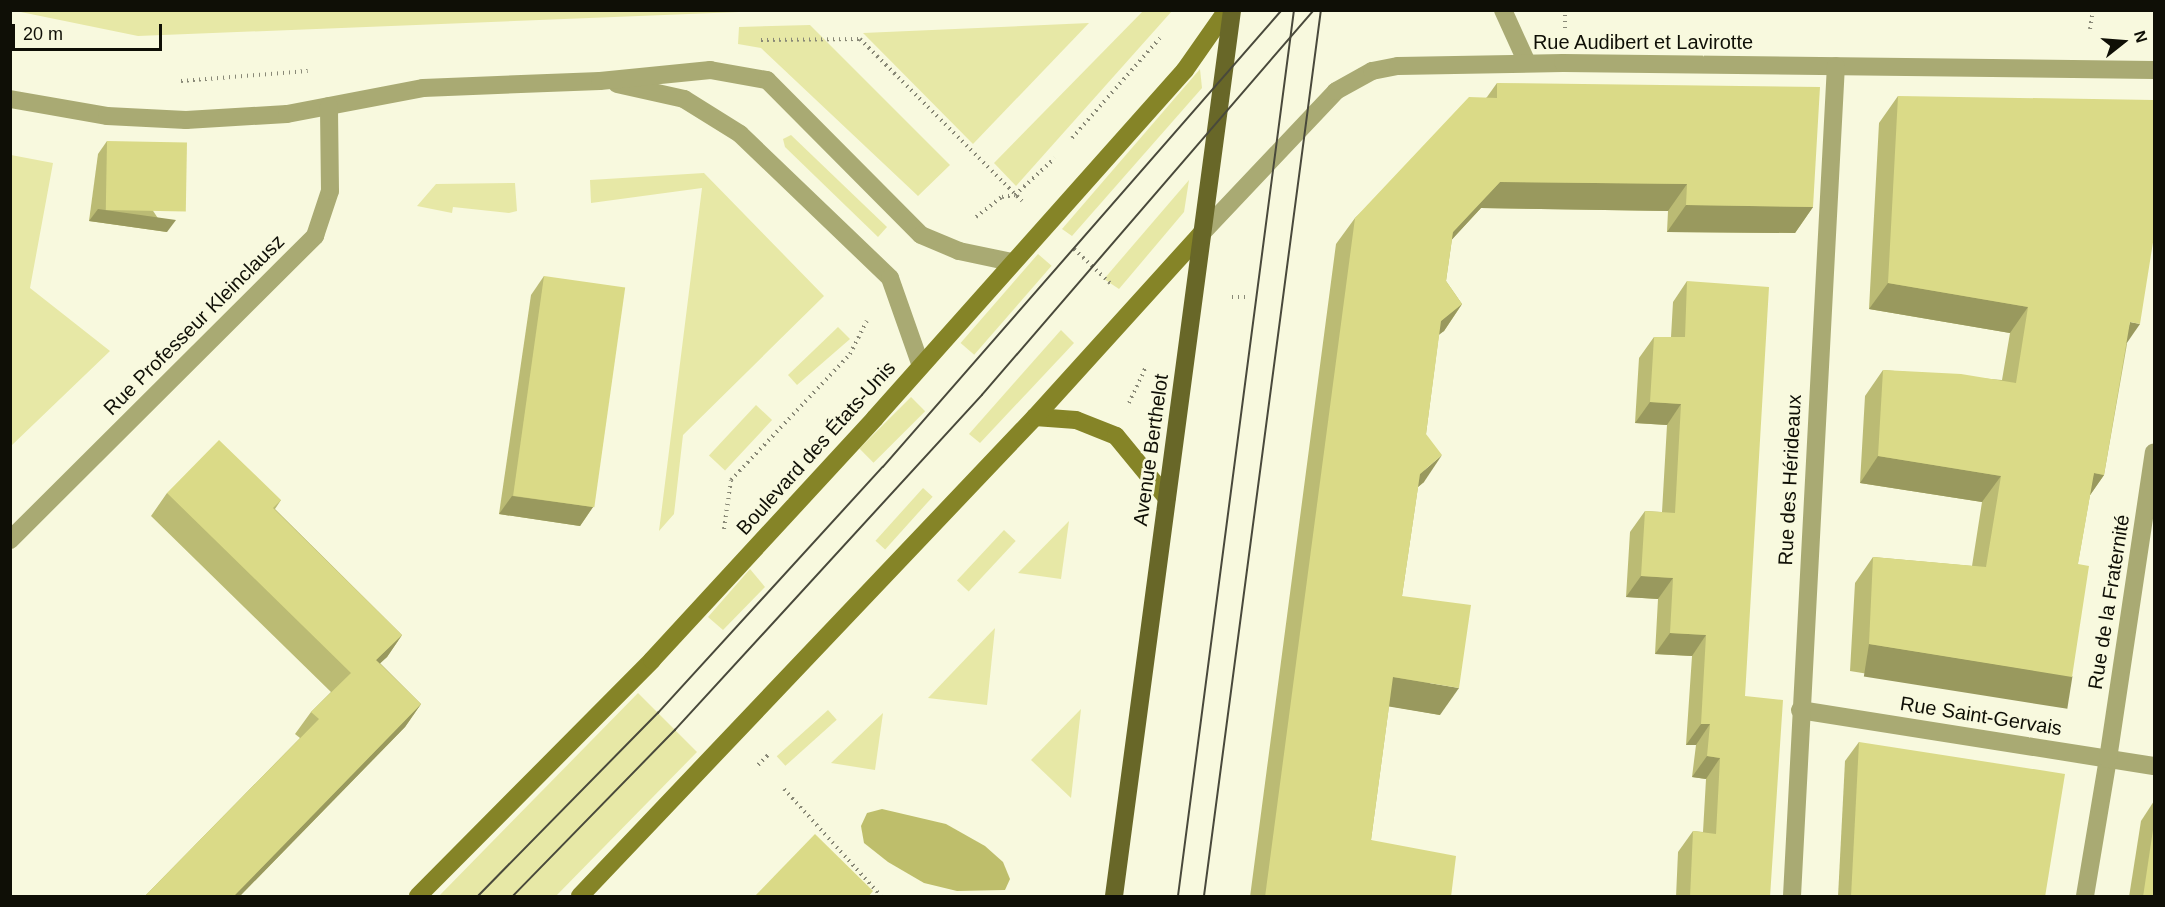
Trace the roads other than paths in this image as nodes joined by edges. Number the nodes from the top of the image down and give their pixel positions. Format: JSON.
{"nodes":[{"id":1,"x":1227,"y":10,"type":"edge"},
{"id":2,"x":1232,"y":10,"type":"edge"},
{"id":3,"x":1503,"y":10,"type":"edge"},
{"id":4,"x":1527,"y":63,"type":"junction"},
{"id":5,"x":1836,"y":66,"type":"junction"},
{"id":6,"x":2154,"y":70,"type":"edge"},
{"id":7,"x":600,"y":81,"type":"junction"},
{"id":8,"x":10,"y":99,"type":"edge"},
{"id":9,"x":329,"y":106,"type":"junction"},
{"id":10,"x":1200,"y":235,"type":"junction"},
{"id":11,"x":1011,"y":262,"type":"junction"},
{"id":12,"x":921,"y":366,"type":"junction"},
{"id":13,"x":1035,"y":417,"type":"junction"},
{"id":14,"x":2154,"y":452,"type":"edge"},
{"id":15,"x":1167,"y":498,"type":"junction"},
{"id":16,"x":10,"y":540,"type":"edge"},
{"id":17,"x":1800,"y":710,"type":"junction"},
{"id":18,"x":2108,"y":759,"type":"junction"},
{"id":19,"x":2154,"y":766,"type":"edge"},
{"id":20,"x":418,"y":897,"type":"edge"},
{"id":21,"x":580,"y":897,"type":"edge"},
{"id":22,"x":1114,"y":897,"type":"edge"},
{"id":23,"x":1792,"y":897,"type":"edge"},
{"id":24,"x":2085,"y":897,"type":"edge"}],
"edges":[{"from":1,"to":11,"type":"main road","name":"Boulevard des États-Unis"},
{"from":2,"to":10,"type":"main road","name":"Avenue Berthelot"},
{"from":3,"to":4,"type":"street"},
{"from":4,"to":5,"type":"street","name":"Rue Audibert et Lavirotte"},
{"from":4,"to":10,"type":"street","name":"Rue Audibert et Lavirotte"},
{"from":5,"to":6,"type":"street","name":"Rue Audibert et Lavirotte"},
{"from":5,"to":17,"type":"street","name":"Rue des Hérideaux"},
{"from":7,"to":9,"type":"street"},
{"from":7,"to":11,"type":"street"},
{"from":7,"to":12,"type":"street"},
{"from":8,"to":9,"type":"street"},
{"from":9,"to":16,"type":"street","name":"Rue Professeur Kleinclausz"},
{"from":10,"to":13,"type":"main road"},
{"from":10,"to":15,"type":"main road","name":"Avenue Berthelot"},
{"from":11,"to":12,"type":"main road","name":"Boulevard des États-Unis"},
{"from":12,"to":20,"type":"main road","name":"Boulevard des États-Unis"},
{"from":13,"to":15,"type":"main road"},
{"from":13,"to":21,"type":"main road"},
{"from":14,"to":18,"type":"street","name":"Rue de la Fraternité"},
{"from":15,"to":22,"type":"main road","name":"Avenue Berthelot"},
{"from":17,"to":18,"type":"street","name":"Rue Saint-Gervais"},
{"from":17,"to":23,"type":"street","name":"Rue des Hérideaux"},
{"from":18,"to":19,"type":"street","name":"Rue Saint-Gervais"},
{"from":18,"to":24,"type":"street","name":"Rue de la Fraternité"}]}
